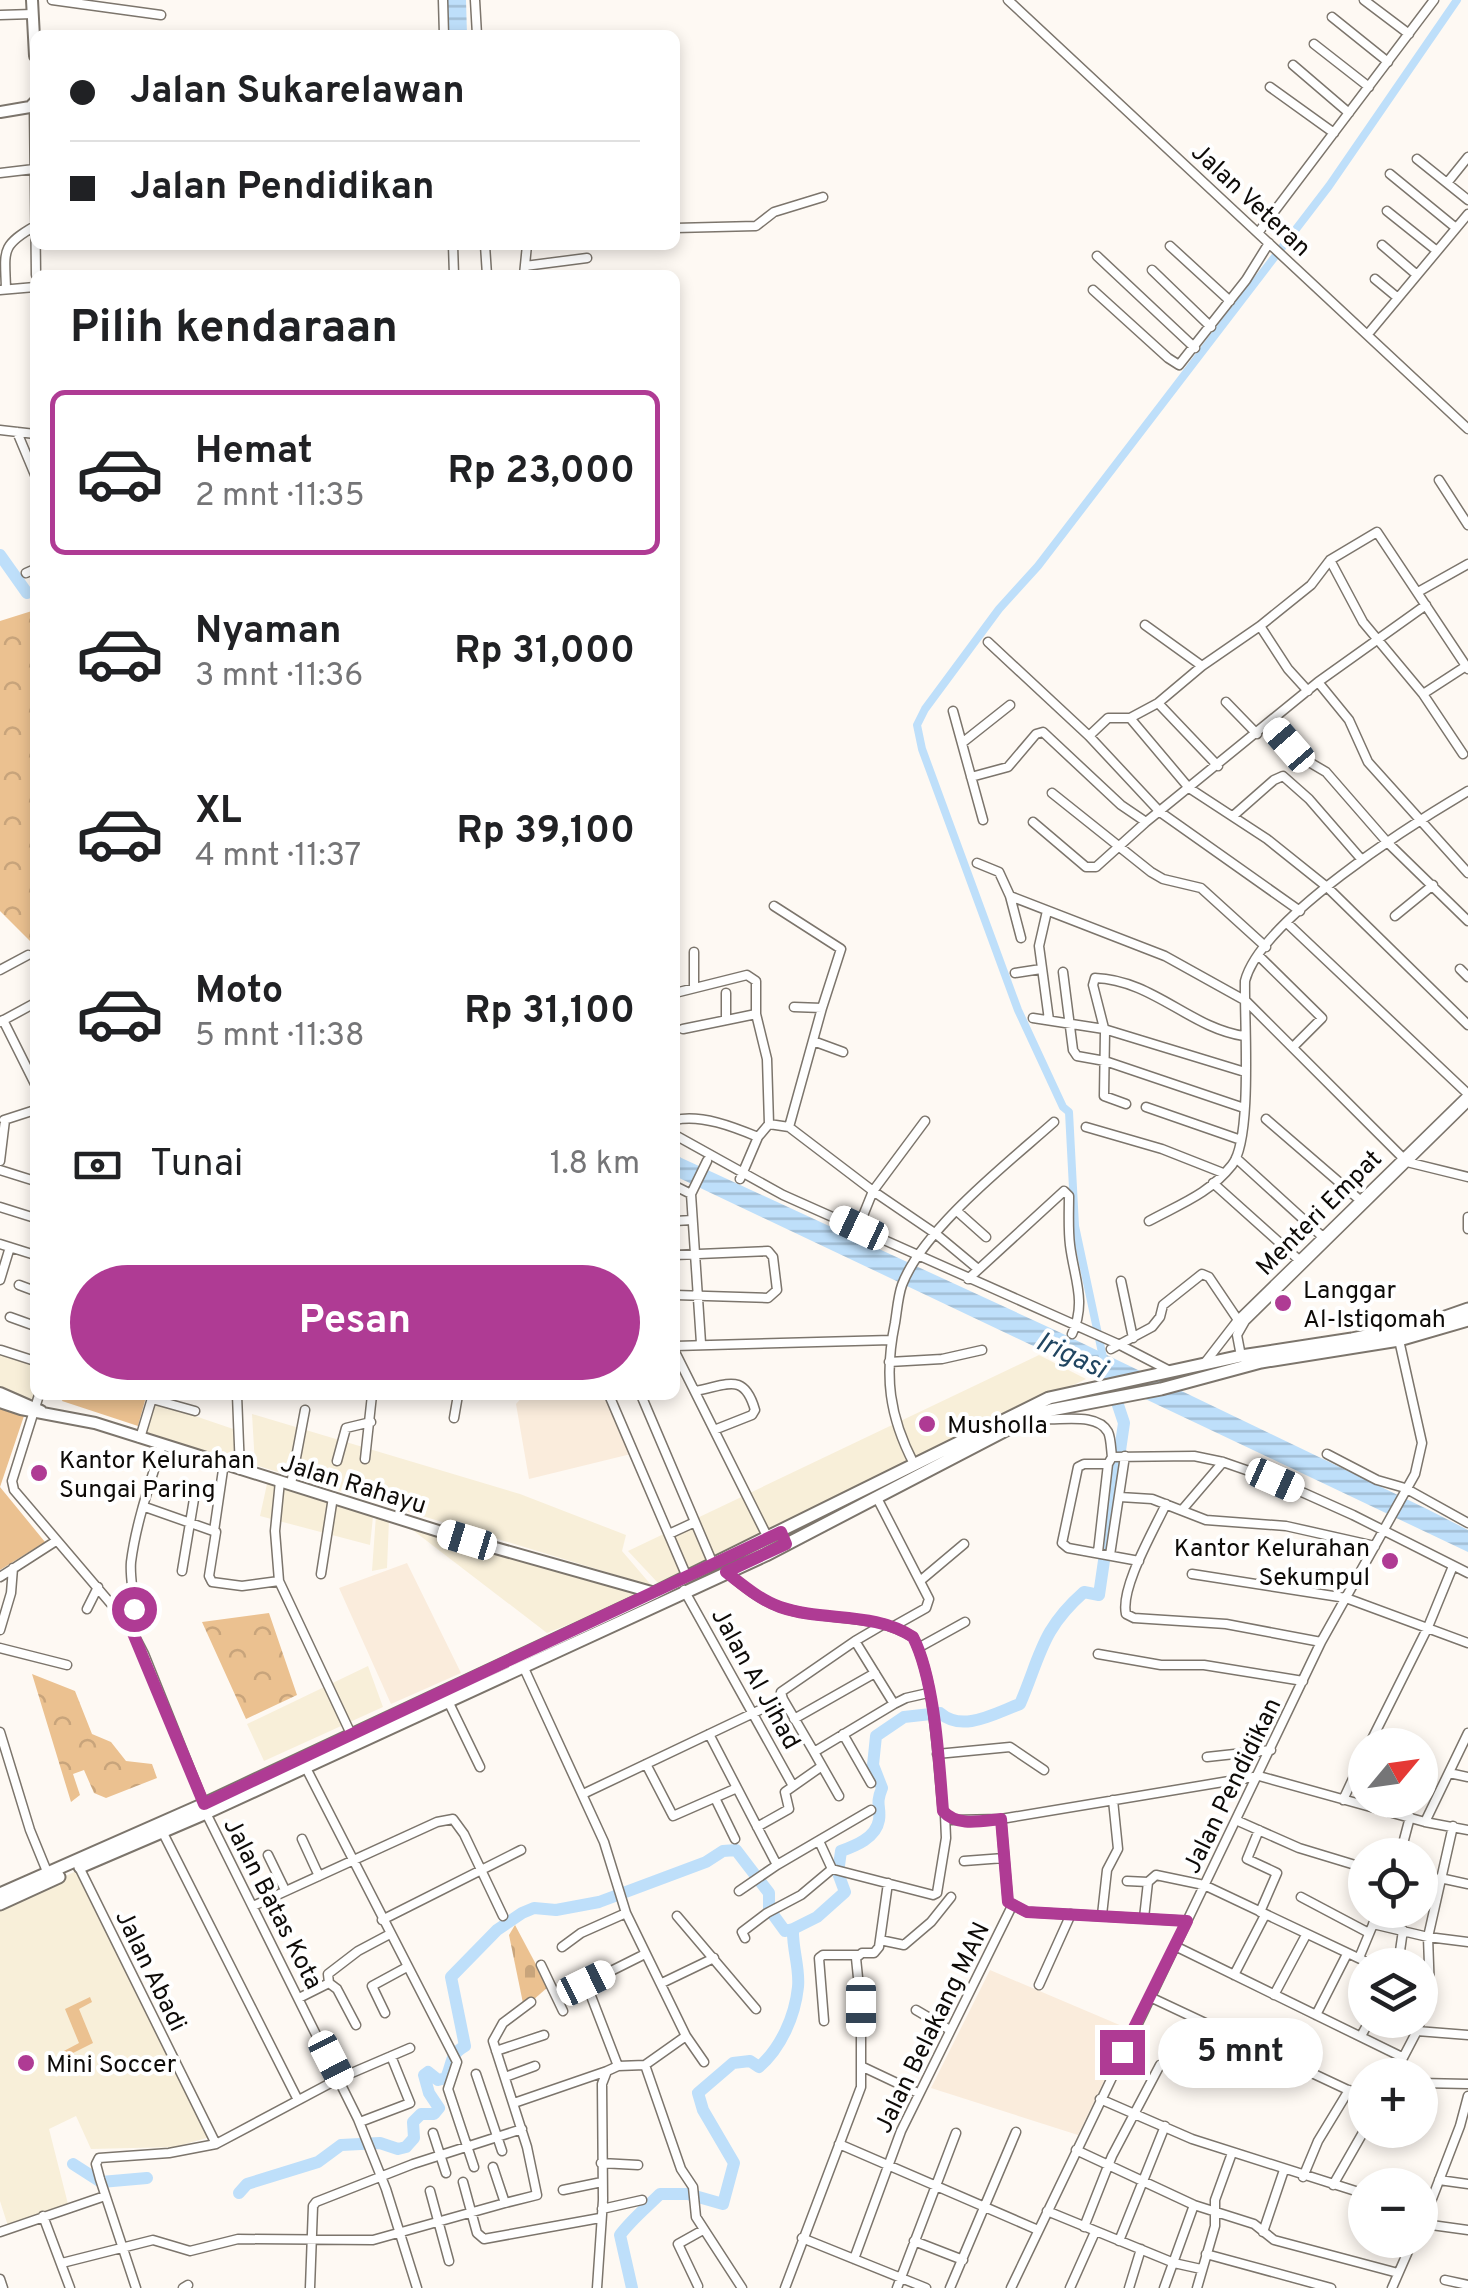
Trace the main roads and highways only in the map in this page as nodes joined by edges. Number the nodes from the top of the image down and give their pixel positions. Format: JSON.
{"nodes":[{"id":1,"x":32,"y":0,"type":"edge"},
{"id":2,"x":34,"y":30,"type":"edge"},
{"id":3,"x":30,"y":106,"type":"edge"},
{"id":4,"x":0,"y":112,"type":"edge"},
{"id":5,"x":1468,"y":1310,"type":"edge"},
{"id":6,"x":1468,"y":1320,"type":"edge"},
{"id":7,"x":1328,"y":1347,"type":"junction"},
{"id":8,"x":1310,"y":1350,"type":"junction"},
{"id":9,"x":0,"y":1393,"type":"edge"},
{"id":10,"x":0,"y":1402,"type":"edge"},
{"id":11,"x":36,"y":1410,"type":"junction"},
{"id":12,"x":806,"y":1528,"type":"junction"},
{"id":13,"x":784,"y":1538,"type":"junction"},
{"id":14,"x":686,"y":1584,"type":"junction"},
{"id":15,"x":655,"y":1593,"type":"junction"},
{"id":16,"x":585,"y":1632,"type":"junction"},
{"id":17,"x":566,"y":1640,"type":"junction"},
{"id":18,"x":278,"y":1774,"type":"junction"},
{"id":19,"x":205,"y":1808,"type":"junction"},
{"id":20,"x":0,"y":1894,"type":"edge"},
{"id":21,"x":0,"y":1904,"type":"edge"}],
"edges":[{"from":1,"to":2,"type":"main road"},
{"from":3,"to":4,"type":"main road"},
{"from":5,"to":7,"type":"highway"},
{"from":6,"to":7,"type":"highway"},
{"from":7,"to":8,"type":"highway"},
{"from":8,"to":12,"type":"highway"},
{"from":8,"to":12,"type":"highway"},
{"from":9,"to":11,"type":"main road"},
{"from":10,"to":11,"type":"main road"},
{"from":11,"to":15,"type":"main road","name":"Jalan Rahayu"},
{"from":12,"to":13,"type":"highway"},
{"from":13,"to":14,"type":"highway"},
{"from":13,"to":14,"type":"highway"},
{"from":14,"to":15,"type":"highway"},
{"from":14,"to":16,"type":"highway"},
{"from":15,"to":16,"type":"highway"},
{"from":16,"to":17,"type":"highway"},
{"from":17,"to":18,"type":"highway"},
{"from":17,"to":18,"type":"highway"},
{"from":18,"to":19,"type":"highway"},
{"from":19,"to":20,"type":"highway"},
{"from":19,"to":21,"type":"highway"}]}
